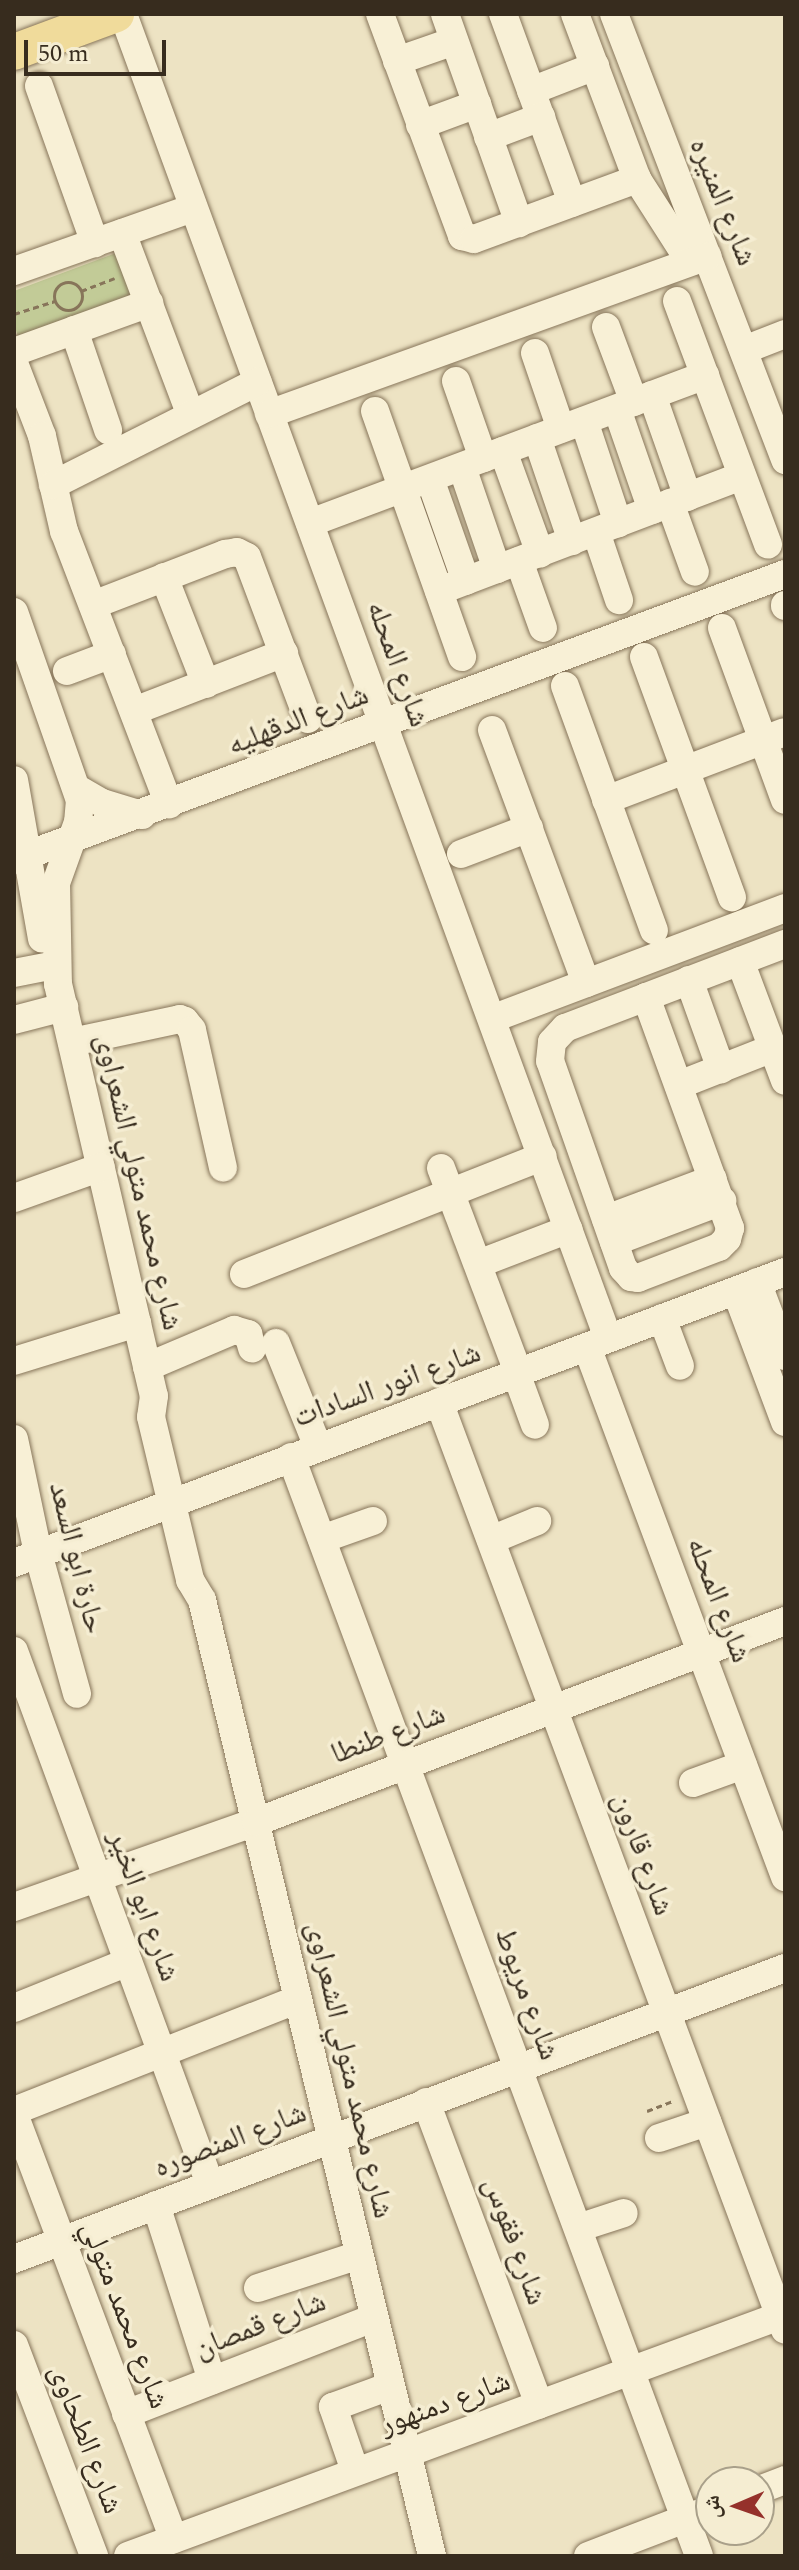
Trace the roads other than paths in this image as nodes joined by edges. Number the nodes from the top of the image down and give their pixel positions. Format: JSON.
{"nodes":[{"id":1,"x":116,"y":14,"type":"edge"},
{"id":2,"x":123,"y":14,"type":"edge"},
{"id":3,"x":380,"y":14,"type":"edge"},
{"id":4,"x":445,"y":14,"type":"edge"},
{"id":5,"x":575,"y":14,"type":"edge"},
{"id":6,"x":614,"y":14,"type":"edge"},
{"id":7,"x":511,"y":16,"type":"edge"},
{"id":8,"x":454,"y":41,"type":"junction"},
{"id":9,"x":14,"y":52,"type":"edge"},
{"id":10,"x":397,"y":61,"type":"junction"},
{"id":11,"x":595,"y":66,"type":"junction"},
{"id":12,"x":39,"y":86,"type":"dead end"},
{"id":13,"x":531,"y":91,"type":"junction"},
{"id":14,"x":477,"y":104,"type":"junction"},
{"id":15,"x":541,"y":117,"type":"junction"},
{"id":16,"x":420,"y":125,"type":"junction"},
{"id":17,"x":488,"y":137,"type":"junction"},
{"id":18,"x":637,"y":179,"type":"junction"},
{"id":19,"x":572,"y":203,"type":"junction"},
{"id":20,"x":193,"y":208,"type":"junction"},
{"id":21,"x":519,"y":223,"type":"junction"},
{"id":22,"x":122,"y":233,"type":"junction"},
{"id":23,"x":95,"y":243,"type":"junction"},
{"id":24,"x":698,"y":259,"type":"junction"},
{"id":25,"x":14,"y":271,"type":"edge"},
{"id":26,"x":677,"y":301,"type":"dead end"},
{"id":27,"x":149,"y":303,"type":"junction"},
{"id":28,"x":606,"y":327,"type":"dead end"},
{"id":29,"x":74,"y":330,"type":"junction"},
{"id":30,"x":785,"y":334,"type":"edge"},
{"id":31,"x":744,"y":350,"type":"junction"},
{"id":32,"x":14,"y":352,"type":"edge"},
{"id":33,"x":535,"y":353,"type":"dead end"},
{"id":34,"x":14,"y":363,"type":"edge"},
{"id":35,"x":705,"y":375,"type":"junction"},
{"id":36,"x":456,"y":381,"type":"dead end"},
{"id":37,"x":257,"y":382,"type":"junction"},
{"id":38,"x":634,"y":402,"type":"junction"},
{"id":39,"x":375,"y":411,"type":"dead end"},
{"id":40,"x":190,"y":413,"type":"junction"},
{"id":41,"x":269,"y":414,"type":"junction"},
{"id":42,"x":108,"y":430,"type":"dead end"},
{"id":43,"x":560,"y":430,"type":"junction"},
{"id":44,"x":483,"y":459,"type":"junction"},
{"id":45,"x":785,"y":460,"type":"edge"},
{"id":46,"x":742,"y":476,"type":"junction"},
{"id":47,"x":430,"y":479,"type":"junction"},
{"id":48,"x":53,"y":485,"type":"junction"},
{"id":49,"x":402,"y":489,"type":"junction"},
{"id":50,"x":670,"y":503,"type":"junction"},
{"id":51,"x":310,"y":523,"type":"junction"},
{"id":52,"x":595,"y":532,"type":"junction"},
{"id":53,"x":768,"y":545,"type":"dead end"},
{"id":54,"x":519,"y":561,"type":"junction"},
{"id":55,"x":695,"y":572,"type":"dead end"},
{"id":56,"x":785,"y":574,"type":"edge"},
{"id":57,"x":164,"y":577,"type":"junction"},
{"id":58,"x":466,"y":581,"type":"junction"},
{"id":59,"x":439,"y":591,"type":"junction"},
{"id":60,"x":619,"y":600,"type":"dead end"},
{"id":61,"x":93,"y":605,"type":"junction"},
{"id":62,"x":14,"y":612,"type":"edge"},
{"id":63,"x":543,"y":628,"type":"dead end"},
{"id":64,"x":722,"y":628,"type":"dead end"},
{"id":65,"x":284,"y":653,"type":"junction"},
{"id":66,"x":22,"y":654,"type":"edge"},
{"id":67,"x":112,"y":654,"type":"junction"},
{"id":68,"x":462,"y":657,"type":"dead end"},
{"id":69,"x":644,"y":657,"type":"dead end"},
{"id":70,"x":67,"y":671,"type":"dead end"},
{"id":71,"x":206,"y":684,"type":"junction"},
{"id":72,"x":565,"y":686,"type":"dead end"},
{"id":73,"x":134,"y":711,"type":"junction"},
{"id":74,"x":308,"y":719,"type":"dead end"},
{"id":75,"x":384,"y":724,"type":"junction"},
{"id":76,"x":492,"y":730,"type":"dead end"},
{"id":77,"x":774,"y":736,"type":"edge"},
{"id":78,"x":686,"y":770,"type":"junction"},
{"id":79,"x":14,"y":780,"type":"edge"},
{"id":80,"x":78,"y":789,"type":"junction"},
{"id":81,"x":606,"y":800,"type":"junction"},
{"id":82,"x":785,"y":800,"type":"edge"},
{"id":83,"x":169,"y":805,"type":"junction"},
{"id":84,"x":20,"y":813,"type":"junction"},
{"id":85,"x":142,"y":815,"type":"junction"},
{"id":86,"x":529,"y":828,"type":"junction"},
{"id":87,"x":74,"y":832,"type":"junction"},
{"id":88,"x":461,"y":854,"type":"dead end"},
{"id":89,"x":21,"y":858,"type":"edge"},
{"id":90,"x":732,"y":897,"type":"dead end"},
{"id":91,"x":785,"y":908,"type":"edge"},
{"id":92,"x":657,"y":942,"type":"junction"},
{"id":93,"x":785,"y":944,"type":"edge"},
{"id":94,"x":740,"y":961,"type":"junction"},
{"id":95,"x":14,"y":973,"type":"edge"},
{"id":96,"x":586,"y":983,"type":"junction"},
{"id":97,"x":57,"y":986,"type":"junction"},
{"id":98,"x":669,"y":988,"type":"junction"},
{"id":99,"x":494,"y":1018,"type":"junction"},
{"id":100,"x":14,"y":1020,"type":"edge"},
{"id":101,"x":72,"y":1042,"type":"junction"},
{"id":102,"x":773,"y":1048,"type":"junction"},
{"id":103,"x":721,"y":1069,"type":"junction"},
{"id":104,"x":785,"y":1081,"type":"edge"},
{"id":105,"x":679,"y":1085,"type":"junction"},
{"id":106,"x":543,"y":1156,"type":"junction"},
{"id":107,"x":101,"y":1167,"type":"junction"},
{"id":108,"x":223,"y":1168,"type":"dead end"},
{"id":109,"x":446,"y":1180,"type":"junction"},
{"id":110,"x":718,"y":1190,"type":"junction"},
{"id":111,"x":14,"y":1198,"type":"edge"},
{"id":112,"x":569,"y":1229,"type":"junction"},
{"id":113,"x":610,"y":1230,"type":"junction"},
{"id":114,"x":478,"y":1264,"type":"junction"},
{"id":115,"x":785,"y":1272,"type":"edge"},
{"id":116,"x":244,"y":1274,"type":"dead end"},
{"id":117,"x":747,"y":1286,"type":"junction"},
{"id":118,"x":662,"y":1318,"type":"junction"},
{"id":119,"x":137,"y":1323,"type":"junction"},
{"id":120,"x":597,"y":1342,"type":"junction"},
{"id":121,"x":785,"y":1356,"type":"edge"},
{"id":122,"x":14,"y":1361,"type":"edge"},
{"id":123,"x":680,"y":1366,"type":"dead end"},
{"id":124,"x":147,"y":1367,"type":"junction"},
{"id":125,"x":517,"y":1373,"type":"junction"},
{"id":126,"x":439,"y":1402,"type":"junction"},
{"id":127,"x":785,"y":1422,"type":"edge"},
{"id":128,"x":535,"y":1425,"type":"dead end"},
{"id":129,"x":14,"y":1439,"type":"edge"},
{"id":130,"x":318,"y":1447,"type":"junction"},
{"id":131,"x":291,"y":1457,"type":"junction"},
{"id":132,"x":179,"y":1500,"type":"junction"},
{"id":133,"x":373,"y":1521,"type":"dead end"},
{"id":134,"x":537,"y":1521,"type":"dead end"},
{"id":135,"x":322,"y":1539,"type":"junction"},
{"id":136,"x":491,"y":1540,"type":"junction"},
{"id":137,"x":26,"y":1558,"type":"edge"},
{"id":138,"x":785,"y":1621,"type":"edge"},
{"id":139,"x":14,"y":1651,"type":"edge"},
{"id":140,"x":703,"y":1652,"type":"junction"},
{"id":141,"x":77,"y":1694,"type":"dead end"},
{"id":142,"x":23,"y":1705,"type":"edge"},
{"id":143,"x":553,"y":1708,"type":"junction"},
{"id":144,"x":405,"y":1764,"type":"junction"},
{"id":145,"x":743,"y":1765,"type":"junction"},
{"id":146,"x":693,"y":1783,"type":"dead end"},
{"id":147,"x":256,"y":1822,"type":"junction"},
{"id":148,"x":785,"y":1877,"type":"edge"},
{"id":149,"x":97,"y":1878,"type":"junction"},
{"id":150,"x":14,"y":1906,"type":"edge"},
{"id":151,"x":128,"y":1962,"type":"junction"},
{"id":152,"x":785,"y":1968,"type":"edge"},
{"id":153,"x":298,"y":1999,"type":"junction"},
{"id":154,"x":14,"y":2008,"type":"edge"},
{"id":155,"x":665,"y":2013,"type":"junction"},
{"id":156,"x":162,"y":2053,"type":"junction"},
{"id":157,"x":518,"y":2068,"type":"junction"},
{"id":158,"x":426,"y":2102,"type":"junction"},
{"id":159,"x":14,"y":2113,"type":"edge"},
{"id":160,"x":707,"y":2122,"type":"junction"},
{"id":161,"x":331,"y":2138,"type":"junction"},
{"id":162,"x":659,"y":2138,"type":"dead end"},
{"id":163,"x":210,"y":2184,"type":"junction"},
{"id":164,"x":156,"y":2205,"type":"junction"},
{"id":165,"x":624,"y":2213,"type":"dead end"},
{"id":166,"x":578,"y":2228,"type":"junction"},
{"id":167,"x":61,"y":2241,"type":"junction"},
{"id":168,"x":359,"y":2255,"type":"junction"},
{"id":169,"x":14,"y":2259,"type":"edge"},
{"id":170,"x":258,"y":2288,"type":"dead end"},
{"id":171,"x":374,"y":2318,"type":"junction"},
{"id":172,"x":783,"y":2320,"type":"edge"},
{"id":173,"x":14,"y":2345,"type":"edge"},
{"id":174,"x":631,"y":2371,"type":"junction"},
{"id":175,"x":212,"y":2380,"type":"junction"},
{"id":176,"x":390,"y":2386,"type":"junction"},
{"id":177,"x":539,"y":2405,"type":"junction"},
{"id":178,"x":126,"y":2414,"type":"junction"},
{"id":179,"x":407,"y":2452,"type":"junction"},
{"id":180,"x":355,"y":2471,"type":"junction"},
{"id":181,"x":695,"y":2508,"type":"edge"},
{"id":182,"x":695,"y":2515,"type":"edge"},
{"id":183,"x":164,"y":2547,"type":"edge"},
{"id":184,"x":94,"y":2556,"type":"edge"},
{"id":185,"x":128,"y":2556,"type":"edge"},
{"id":186,"x":432,"y":2556,"type":"edge"},
{"id":187,"x":588,"y":2556,"type":"edge"}],
"edges":[{"from":1,"to":9,"type":"main road"},
{"from":2,"to":20,"type":"street","name":"شارع المحله"},
{"from":3,"to":10,"type":"street"},
{"from":4,"to":8,"type":"street"},
{"from":5,"to":11,"type":"street"},
{"from":6,"to":24,"type":"street","name":"شارع المنيره"},
{"from":7,"to":13,"type":"street"},
{"from":8,"to":10,"type":"street"},
{"from":8,"to":14,"type":"street"},
{"from":10,"to":16,"type":"street"},
{"from":11,"to":13,"type":"street"},
{"from":11,"to":18,"type":"street"},
{"from":12,"to":23,"type":"street"},
{"from":13,"to":15,"type":"street"},
{"from":14,"to":16,"type":"street"},
{"from":14,"to":17,"type":"street"},
{"from":15,"to":17,"type":"street"},
{"from":15,"to":19,"type":"street"},
{"from":16,"to":21,"type":"street"},
{"from":17,"to":21,"type":"street"},
{"from":18,"to":19,"type":"street"},
{"from":18,"to":24,"type":"street"},
{"from":19,"to":21,"type":"street"},
{"from":20,"to":22,"type":"street"},
{"from":20,"to":37,"type":"street","name":"شارع المحله"},
{"from":22,"to":23,"type":"street"},
{"from":22,"to":27,"type":"street"},
{"from":23,"to":25,"type":"street"},
{"from":24,"to":31,"type":"street","name":"شارع المنيره"},
{"from":24,"to":41,"type":"street"},
{"from":26,"to":35,"type":"street"},
{"from":27,"to":29,"type":"street"},
{"from":27,"to":40,"type":"street"},
{"from":28,"to":38,"type":"street"},
{"from":29,"to":32,"type":"street"},
{"from":29,"to":42,"type":"street"},
{"from":30,"to":31,"type":"street"},
{"from":31,"to":45,"type":"street","name":"شارع المنيره"},
{"from":33,"to":43,"type":"street"},
{"from":34,"to":48,"type":"street"},
{"from":35,"to":38,"type":"street"},
{"from":35,"to":46,"type":"street"},
{"from":36,"to":44,"type":"street"},
{"from":37,"to":40,"type":"street"},
{"from":37,"to":41,"type":"street","name":"شارع المحله"},
{"from":38,"to":43,"type":"street"},
{"from":38,"to":50,"type":"street"},
{"from":38,"to":50,"type":"street"},
{"from":39,"to":49,"type":"street"},
{"from":40,"to":48,"type":"street"},
{"from":41,"to":51,"type":"street","name":"شارع المحله"},
{"from":43,"to":44,"type":"street"},
{"from":43,"to":52,"type":"street"},
{"from":43,"to":52,"type":"street"},
{"from":44,"to":47,"type":"street"},
{"from":44,"to":54,"type":"street"},
{"from":44,"to":54,"type":"street"},
{"from":46,"to":50,"type":"street"},
{"from":46,"to":53,"type":"street"},
{"from":47,"to":49,"type":"street"},
{"from":47,"to":58,"type":"street"},
{"from":48,"to":61,"type":"street"},
{"from":49,"to":51,"type":"street"},
{"from":49,"to":59,"type":"street"},
{"from":50,"to":52,"type":"street"},
{"from":50,"to":55,"type":"street"},
{"from":51,"to":75,"type":"street","name":"شارع المحله"},
{"from":52,"to":54,"type":"street"},
{"from":52,"to":60,"type":"street"},
{"from":54,"to":58,"type":"street"},
{"from":54,"to":63,"type":"street"},
{"from":56,"to":75,"type":"street","name":"شارع الدقهليه"},
{"from":57,"to":61,"type":"street"},
{"from":57,"to":65,"type":"street"},
{"from":57,"to":71,"type":"street"},
{"from":58,"to":59,"type":"street"},
{"from":59,"to":68,"type":"street"},
{"from":61,"to":67,"type":"street"},
{"from":62,"to":66,"type":"street","name":"شارع محمد متولي الشعراوى"},
{"from":64,"to":77,"type":"street"},
{"from":65,"to":71,"type":"street"},
{"from":65,"to":74,"type":"street"},
{"from":66,"to":80,"type":"street","name":"شارع محمد متولي الشعراوى"},
{"from":67,"to":70,"type":"street"},
{"from":67,"to":73,"type":"street"},
{"from":69,"to":78,"type":"street"},
{"from":71,"to":73,"type":"street"},
{"from":72,"to":81,"type":"street"},
{"from":73,"to":83,"type":"street"},
{"from":75,"to":83,"type":"street","name":"شارع الدقهليه"},
{"from":75,"to":99,"type":"street","name":"شارع المحله"},
{"from":76,"to":86,"type":"street"},
{"from":77,"to":78,"type":"street"},
{"from":77,"to":82,"type":"street"},
{"from":78,"to":81,"type":"street"},
{"from":78,"to":90,"type":"street"},
{"from":79,"to":84,"type":"street","name":"شارع محمد متولي الشعراوى"},
{"from":80,"to":85,"type":"street"},
{"from":80,"to":87,"type":"street","name":"شارع محمد متولي الشعراوى"},
{"from":81,"to":92,"type":"street"},
{"from":83,"to":85,"type":"street","name":"شارع الدقهليه"},
{"from":84,"to":87,"type":"street"},
{"from":84,"to":89,"type":"street","name":"شارع محمد متولي الشعراوى"},
{"from":85,"to":87,"type":"street","name":"شارع الدقهليه"},
{"from":86,"to":88,"type":"street"},
{"from":86,"to":96,"type":"street"},
{"from":87,"to":89,"type":"street","name":"شارع الدقهليه"},
{"from":87,"to":97,"type":"street","name":"شارع محمد متولي الشعراوى"},
{"from":89,"to":97,"type":"street","name":"شارع محمد متولي الشعراوى"},
{"from":91,"to":92,"type":"street"},
{"from":92,"to":96,"type":"street"},
{"from":92,"to":98,"type":"street"},
{"from":93,"to":94,"type":"street"},
{"from":94,"to":98,"type":"street"},
{"from":94,"to":102,"type":"street"},
{"from":95,"to":97,"type":"street"},
{"from":96,"to":99,"type":"street"},
{"from":97,"to":100,"type":"street"},
{"from":97,"to":101,"type":"street","name":"شارع محمد متولي الشعراوى"},
{"from":98,"to":103,"type":"street"},
{"from":98,"to":105,"type":"street"},
{"from":98,"to":113,"type":"street"},
{"from":99,"to":106,"type":"street","name":"شارع المحله"},
{"from":101,"to":107,"type":"street","name":"شارع محمد متولي الشعراوى"},
{"from":101,"to":108,"type":"street"},
{"from":102,"to":103,"type":"street"},
{"from":102,"to":104,"type":"street"},
{"from":103,"to":105,"type":"street"},
{"from":105,"to":110,"type":"street"},
{"from":106,"to":109,"type":"street"},
{"from":106,"to":112,"type":"street","name":"شارع المحله"},
{"from":107,"to":111,"type":"street"},
{"from":107,"to":119,"type":"street","name":"شارع محمد متولي الشعراوى"},
{"from":109,"to":114,"type":"street"},
{"from":109,"to":116,"type":"street"},
{"from":110,"to":113,"type":"street"},
{"from":110,"to":113,"type":"street"},
{"from":112,"to":114,"type":"street"},
{"from":112,"to":120,"type":"street","name":"شارع المحله"},
{"from":114,"to":125,"type":"street"},
{"from":115,"to":117,"type":"street","name":"شارع انور السادات"},
{"from":117,"to":118,"type":"street","name":"شارع انور السادات"},
{"from":117,"to":121,"type":"street"},
{"from":117,"to":127,"type":"street"},
{"from":118,"to":120,"type":"street","name":"شارع انور السادات"},
{"from":118,"to":123,"type":"street"},
{"from":119,"to":122,"type":"street"},
{"from":119,"to":124,"type":"street","name":"شارع محمد متولي الشعراوى"},
{"from":120,"to":125,"type":"street","name":"شارع انور السادات"},
{"from":120,"to":140,"type":"street","name":"شارع المحله"},
{"from":124,"to":130,"type":"street"},
{"from":124,"to":132,"type":"street","name":"شارع محمد متولي الشعراوى"},
{"from":125,"to":126,"type":"street","name":"شارع انور السادات"},
{"from":125,"to":128,"type":"street"},
{"from":126,"to":130,"type":"street","name":"شارع انور السادات"},
{"from":126,"to":136,"type":"street","name":"شارع قارون"},
{"from":129,"to":137,"type":"street","name":"حارة ابو السعد"},
{"from":130,"to":131,"type":"street","name":"شارع انور السادات"},
{"from":131,"to":132,"type":"street","name":"شارع انور السادات"},
{"from":131,"to":135,"type":"street","name":"شارع مريوط"},
{"from":132,"to":137,"type":"street","name":"شارع انور السادات"},
{"from":132,"to":147,"type":"street","name":"شارع محمد متولي الشعراوى"},
{"from":133,"to":135,"type":"street"},
{"from":134,"to":136,"type":"street"},
{"from":135,"to":144,"type":"street","name":"شارع مريوط"},
{"from":136,"to":143,"type":"street","name":"شارع قارون"},
{"from":137,"to":141,"type":"street","name":"حارة ابو السعد"},
{"from":138,"to":140,"type":"street","name":"شارع طنطا"},
{"from":139,"to":142,"type":"street","name":"شارع ابو الخير"},
{"from":140,"to":143,"type":"street","name":"شارع طنطا"},
{"from":140,"to":145,"type":"street","name":"شارع المحله"},
{"from":142,"to":149,"type":"street","name":"شارع ابو الخير"},
{"from":143,"to":144,"type":"street","name":"شارع طنطا"},
{"from":143,"to":155,"type":"street","name":"شارع قارون"},
{"from":144,"to":147,"type":"street","name":"شارع طنطا"},
{"from":144,"to":157,"type":"street","name":"شارع مريوط"},
{"from":145,"to":146,"type":"street"},
{"from":145,"to":148,"type":"street","name":"شارع المحله"},
{"from":147,"to":149,"type":"street","name":"شارع طنطا"},
{"from":147,"to":153,"type":"street","name":"شارع محمد متولي الشعراوى"},
{"from":149,"to":150,"type":"street","name":"شارع طنطا"},
{"from":149,"to":151,"type":"street","name":"شارع ابو الخير"},
{"from":151,"to":154,"type":"street"},
{"from":151,"to":156,"type":"street","name":"شارع ابو الخير"},
{"from":152,"to":155,"type":"street","name":"شارع المنصوره"},
{"from":153,"to":156,"type":"street"},
{"from":153,"to":161,"type":"street","name":"شارع محمد متولي الشعراوى"},
{"from":155,"to":157,"type":"street","name":"شارع المنصوره"},
{"from":155,"to":160,"type":"street","name":"شارع قارون"},
{"from":156,"to":159,"type":"street"},
{"from":156,"to":163,"type":"street","name":"شارع ابو الخير"},
{"from":157,"to":158,"type":"street","name":"شارع المنصوره"},
{"from":157,"to":166,"type":"street","name":"شارع مريوط"},
{"from":158,"to":161,"type":"street","name":"شارع المنصوره"},
{"from":158,"to":177,"type":"street","name":"شارع فقوس"},
{"from":159,"to":167,"type":"street","name":"شارع محمد متولي"},
{"from":160,"to":162,"type":"street"},
{"from":160,"to":172,"type":"street","name":"شارع قارون"},
{"from":161,"to":163,"type":"street","name":"شارع المنصوره"},
{"from":161,"to":168,"type":"street","name":"شارع محمد متولي الشعراوى"},
{"from":163,"to":164,"type":"street","name":"شارع المنصوره"},
{"from":164,"to":167,"type":"street","name":"شارع المنصوره"},
{"from":164,"to":175,"type":"street"},
{"from":165,"to":166,"type":"street"},
{"from":166,"to":174,"type":"street","name":"شارع مريوط"},
{"from":167,"to":169,"type":"street","name":"شارع المنصوره"},
{"from":167,"to":178,"type":"street","name":"شارع محمد متولي"},
{"from":168,"to":170,"type":"street"},
{"from":168,"to":171,"type":"street","name":"شارع محمد متولي الشعراوى"},
{"from":171,"to":175,"type":"street","name":"شارع قمصان"},
{"from":171,"to":176,"type":"street","name":"شارع محمد متولي الشعراوى"},
{"from":172,"to":174,"type":"street","name":"شارع دمنهور"},
{"from":173,"to":184,"type":"street","name":"شارع الطحاوى"},
{"from":174,"to":177,"type":"street","name":"شارع دمنهور"},
{"from":174,"to":181,"type":"street","name":"شارع مريوط"},
{"from":175,"to":178,"type":"street","name":"شارع قمصان"},
{"from":176,"to":179,"type":"street","name":"شارع محمد متولي الشعراوى"},
{"from":176,"to":180,"type":"street"},
{"from":177,"to":179,"type":"street","name":"شارع دمنهور"},
{"from":178,"to":183,"type":"street","name":"شارع محمد متولي"},
{"from":179,"to":180,"type":"street","name":"شارع دمنهور"},
{"from":179,"to":186,"type":"street","name":"شارع محمد متولي الشعراوى"},
{"from":180,"to":183,"type":"street","name":"شارع دمنهور"},
{"from":182,"to":187,"type":"street"},
{"from":183,"to":185,"type":"street","name":"شارع دمنهور"}]}
